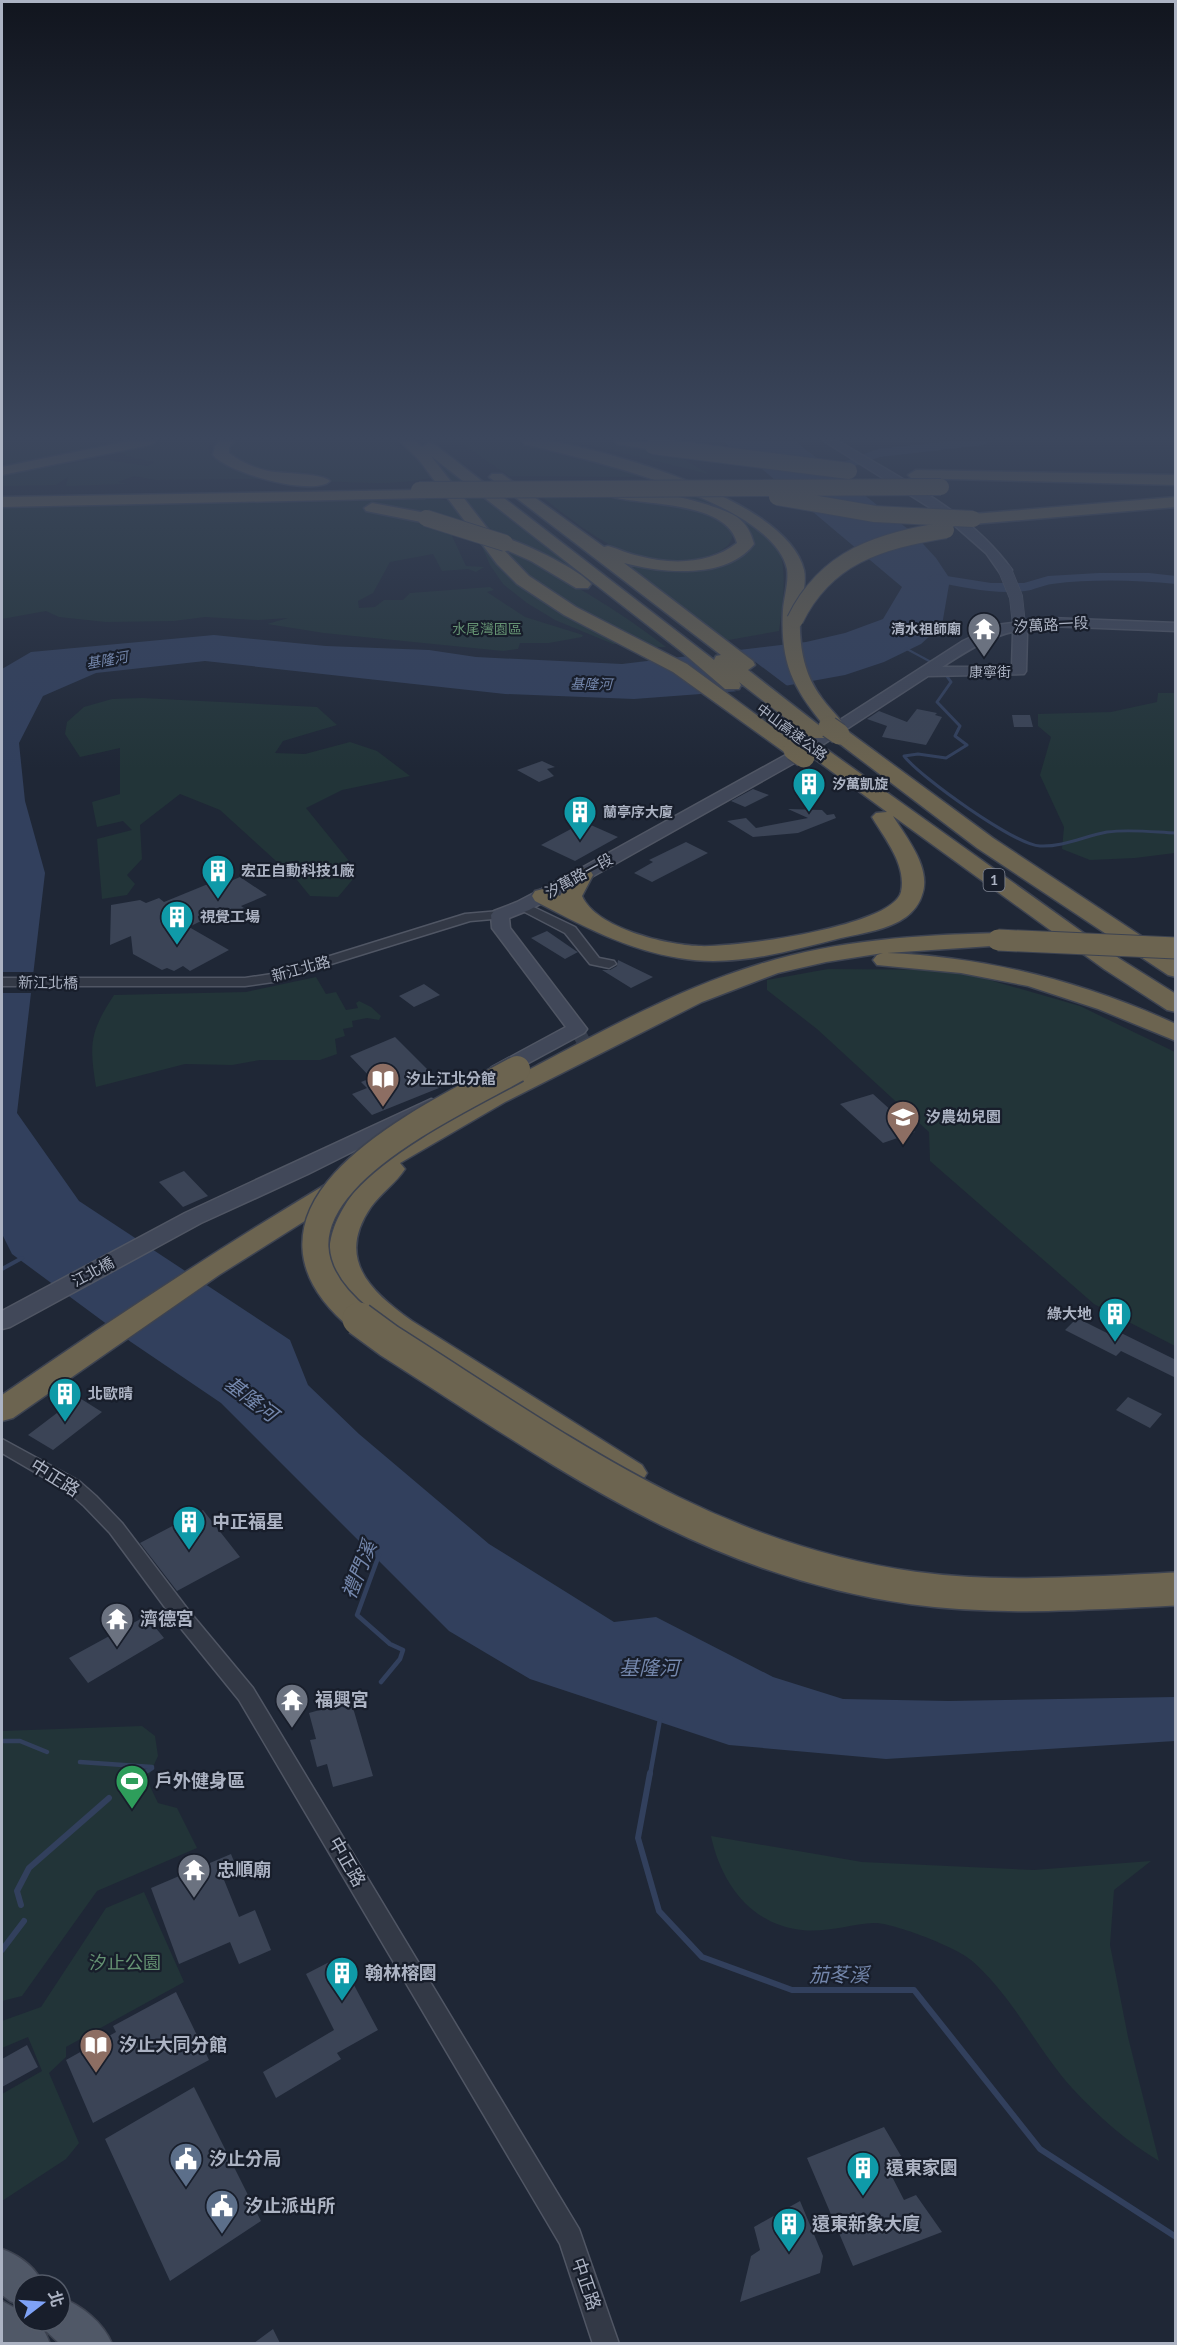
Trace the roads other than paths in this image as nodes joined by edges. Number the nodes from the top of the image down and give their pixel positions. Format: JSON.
{"nodes":[{"id":1,"x":497,"y":550,"type":"edge"},
{"id":2,"x":520,"y":550,"type":"edge"},
{"id":3,"x":568,"y":550,"type":"edge"},
{"id":4,"x":575,"y":550,"type":"edge"},
{"id":5,"x":593,"y":550,"type":"edge"},
{"id":6,"x":609,"y":550,"type":"edge"},
{"id":7,"x":739,"y":550,"type":"edge"},
{"id":8,"x":785,"y":550,"type":"edge"},
{"id":9,"x":871,"y":550,"type":"edge"},
{"id":10,"x":991,"y":550,"type":"edge"},
{"id":11,"x":793,"y":625,"type":"junction"},
{"id":12,"x":1176,"y":627,"type":"edge"},
{"id":13,"x":697,"y":647,"type":"junction"},
{"id":14,"x":926,"y":672,"type":"junction"},
{"id":15,"x":774,"y":702,"type":"junction"},
{"id":16,"x":821,"y":739,"type":"junction"},
{"id":17,"x":883,"y":817,"type":"junction"},
{"id":18,"x":582,"y":875,"type":"junction"},
{"id":19,"x":533,"y":901,"type":"junction"},
{"id":20,"x":500,"y":915,"type":"junction"},
{"id":21,"x":591,"y":921,"type":"junction"},
{"id":22,"x":1000,"y":936,"type":"junction"},
{"id":23,"x":1176,"y":942,"type":"edge"},
{"id":24,"x":790,"y":944,"type":"junction"},
{"id":25,"x":1176,"y":948,"type":"edge"},
{"id":26,"x":609,"y":964,"type":"dead end"},
{"id":27,"x":1112,"y":964,"type":"junction"},
{"id":28,"x":1176,"y":970,"type":"edge"},
{"id":29,"x":738,"y":974,"type":"junction"},
{"id":30,"x":2,"y":982,"type":"edge"},
{"id":31,"x":95,"y":983,"type":"joint"},
{"id":32,"x":1176,"y":986,"type":"edge"},
{"id":33,"x":1176,"y":1005,"type":"edge"},
{"id":34,"x":1176,"y":1034,"type":"edge"},
{"id":35,"x":528,"y":1070,"type":"junction"},
{"id":36,"x":446,"y":1125,"type":"junction"},
{"id":37,"x":2,"y":1321,"type":"edge"},
{"id":38,"x":2,"y":1410,"type":"edge"},
{"id":39,"x":2,"y":1445,"type":"edge"},
{"id":40,"x":1176,"y":1576,"type":"edge"},
{"id":41,"x":1176,"y":1589,"type":"edge"},
{"id":42,"x":2,"y":2321,"type":"edge"},
{"id":43,"x":72,"y":2327,"type":"edge"},
{"id":44,"x":30,"y":2343,"type":"edge"},
{"id":45,"x":92,"y":2343,"type":"edge"},
{"id":46,"x":606,"y":2343,"type":"edge"}],
"edges":[{"from":1,"to":16,"type":"highway"},
{"from":2,"to":13,"type":"highway","bridge":true},
{"from":3,"to":13,"type":"highway"},
{"from":4,"to":13,"type":"highway"},
{"from":5,"to":13,"type":"highway"},
{"from":6,"to":7,"type":"highway"},
{"from":8,"to":11,"type":"highway"},
{"from":9,"to":11,"type":"highway","bridge":true},
{"from":10,"to":14,"type":"street","name":"康寧街","bridge":true},
{"from":11,"to":16,"type":"highway"},
{"from":12,"to":14,"type":"street","name":"汐萬路一段"},
{"from":13,"to":15,"type":"highway"},
{"from":13,"to":15,"type":"highway"},
{"from":14,"to":18,"type":"street","name":"汐萬路一段"},
{"from":15,"to":16,"type":"highway","name":"中山高速公路","number":"1"},
{"from":15,"to":16,"type":"highway"},
{"from":16,"to":17,"type":"highway"},
{"from":16,"to":27,"type":"highway","name":"中山高速公路","number":"1"},
{"from":16,"to":28,"type":"highway"},
{"from":16,"to":32,"type":"highway","name":"中山高速公路","number":"1"},
{"from":17,"to":24,"type":"highway"},
{"from":17,"to":27,"type":"highway"},
{"from":18,"to":19,"type":"street","name":"汐萬路一段"},
{"from":18,"to":21,"type":"highway"},
{"from":19,"to":20,"type":"street","name":"汐萬路一段"},
{"from":19,"to":21,"type":"highway"},
{"from":19,"to":26,"type":"street"},
{"from":20,"to":31,"type":"street","name":"新江北路"},
{"from":20,"to":37,"type":"street","name":"江北橋"},
{"from":21,"to":24,"type":"highway"},
{"from":22,"to":23,"type":"highway"},
{"from":22,"to":25,"type":"highway","bridge":true},
{"from":22,"to":29,"type":"highway"},
{"from":24,"to":29,"type":"highway"},
{"from":27,"to":33,"type":"highway","name":"中山高速公路","number":"1"},
{"from":29,"to":34,"type":"highway"},
{"from":29,"to":35,"type":"highway"},
{"from":29,"to":35,"type":"highway"},
{"from":30,"to":31,"type":"street","name":"新江北橋"},
{"from":35,"to":36,"type":"highway"},
{"from":35,"to":41,"type":"highway","bridge":true},
{"from":36,"to":38,"type":"highway"},
{"from":36,"to":40,"type":"highway"},
{"from":39,"to":46,"type":"street","name":"中正路"},
{"from":42,"to":44,"type":"main road"},
{"from":43,"to":45,"type":"main road"}]}
